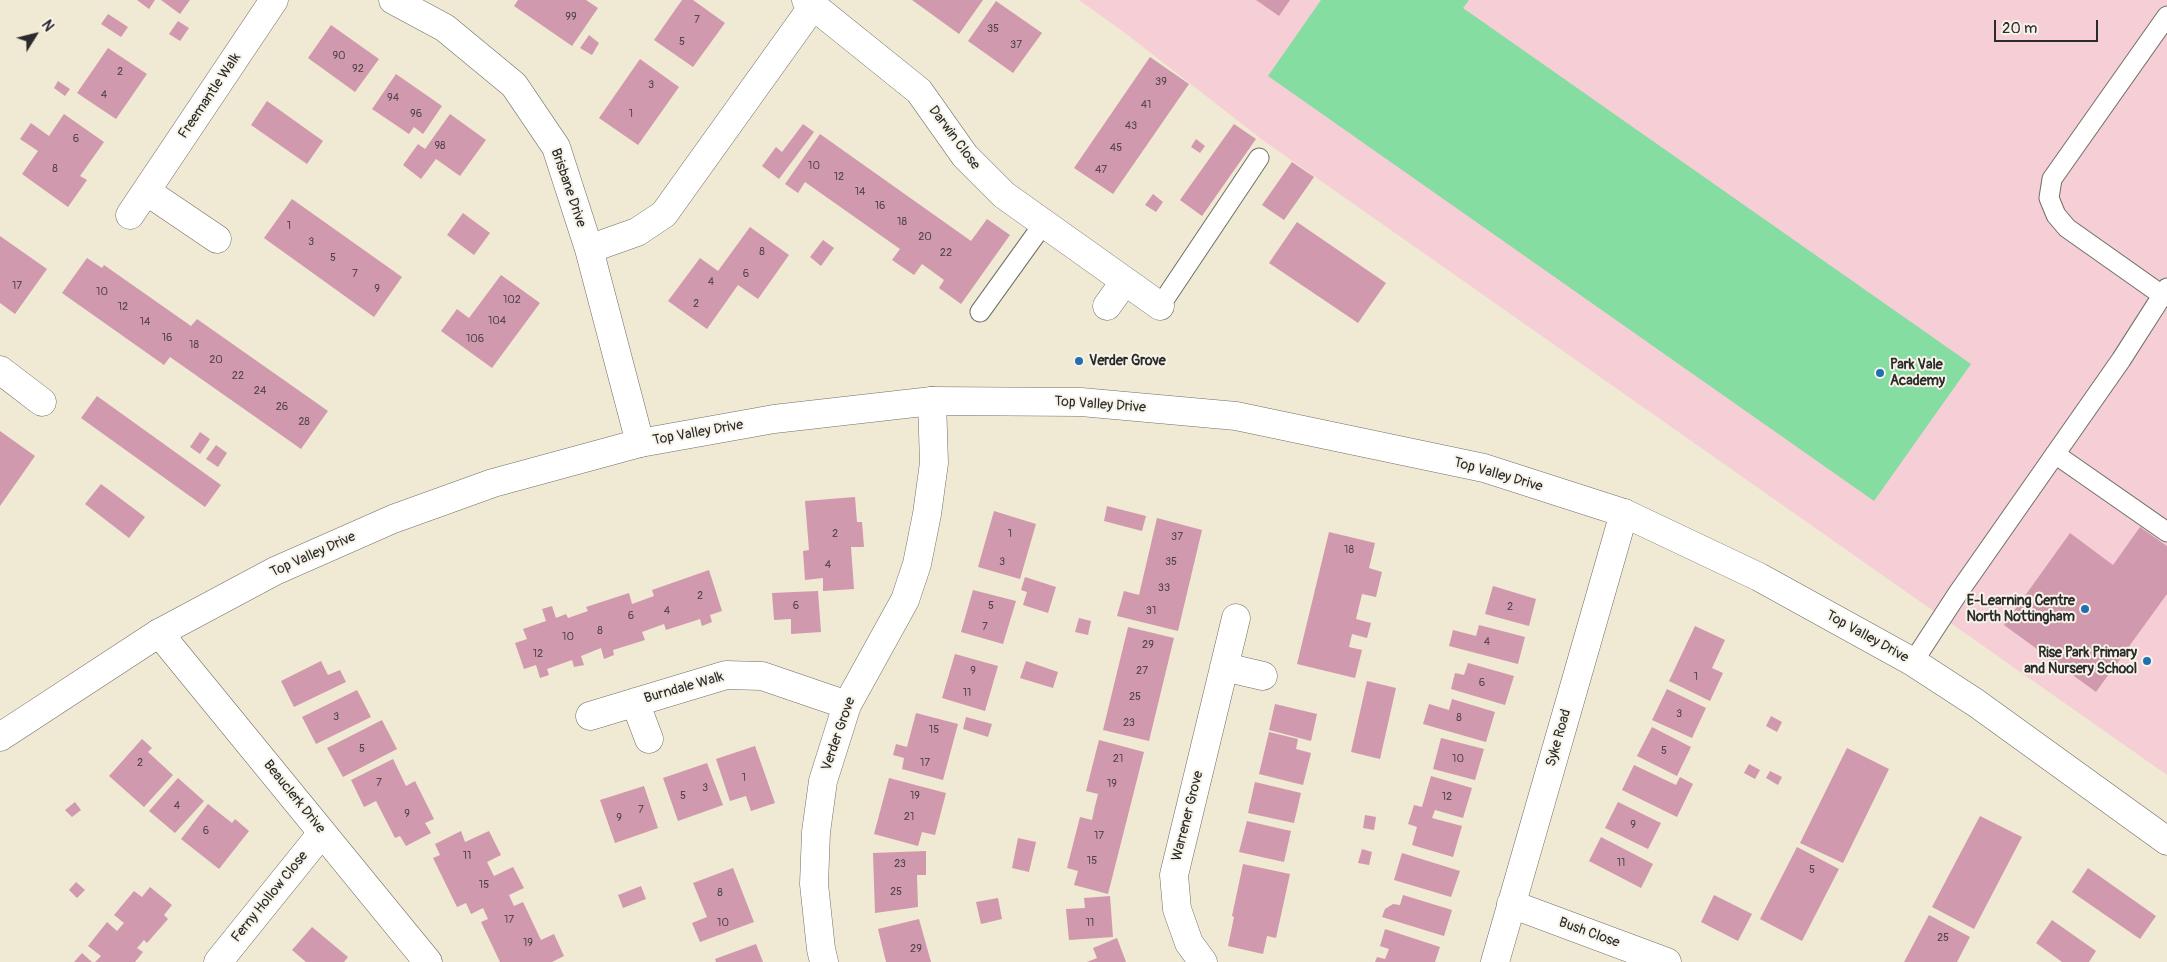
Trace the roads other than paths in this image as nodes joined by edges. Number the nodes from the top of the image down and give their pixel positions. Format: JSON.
{"nodes":[{"id":1,"x":274,"y":0,"type":"edge"},
{"id":2,"x":393,"y":0,"type":"edge"},
{"id":3,"x":809,"y":3,"type":"edge"},
{"id":4,"x":2167,"y":16,"type":"edge"},
{"id":5,"x":1259,"y":158,"type":"dead end"},
{"id":6,"x":146,"y":191,"type":"junction"},
{"id":7,"x":130,"y":215,"type":"dead end"},
{"id":8,"x":1044,"y":223,"type":"junction"},
{"id":9,"x":217,"y":239,"type":"dead end"},
{"id":10,"x":589,"y":249,"type":"junction"},
{"id":11,"x":1125,"y":281,"type":"junction"},
{"id":12,"x":2164,"y":292,"type":"edge"},
{"id":13,"x":1107,"y":306,"type":"dead end"},
{"id":14,"x":1160,"y":306,"type":"joint"},
{"id":15,"x":980,"y":312,"type":"dead end"},
{"id":16,"x":0,"y":370,"type":"edge"},
{"id":17,"x":932,"y":401,"type":"junction"},
{"id":18,"x":42,"y":402,"type":"dead end"},
{"id":19,"x":640,"y":443,"type":"junction"},
{"id":20,"x":2055,"y":454,"type":"junction"},
{"id":21,"x":1624,"y":513,"type":"junction"},
{"id":22,"x":2167,"y":532,"type":"edge"},
{"id":23,"x":1236,"y":618,"type":"dead end"},
{"id":24,"x":159,"y":633,"type":"junction"},
{"id":25,"x":1913,"y":662,"type":"junction"},
{"id":26,"x":1224,"y":667,"type":"junction"},
{"id":27,"x":1263,"y":676,"type":"dead end"},
{"id":28,"x":636,"y":702,"type":"junction"},
{"id":29,"x":847,"y":705,"type":"junction"},
{"id":30,"x":590,"y":716,"type":"dead end"},
{"id":31,"x":0,"y":737,"type":"edge"},
{"id":32,"x":649,"y":739,"type":"dead end"},
{"id":33,"x":322,"y":833,"type":"junction"},
{"id":34,"x":2167,"y":841,"type":"edge"},
{"id":35,"x":1511,"y":904,"type":"junction"},
{"id":36,"x":218,"y":962,"type":"edge"},
{"id":37,"x":428,"y":962,"type":"edge"},
{"id":38,"x":824,"y":962,"type":"edge"},
{"id":39,"x":1203,"y":962,"type":"edge"},
{"id":40,"x":1494,"y":962,"type":"edge"},
{"id":41,"x":1667,"y":962,"type":"edge"}],
"edges":[{"from":1,"to":6,"type":"street","name":"Freemantle Walk"},
{"from":2,"to":10,"type":"street","name":"Brisbane Drive"},
{"from":3,"to":8,"type":"street","name":"Darwin Close"},
{"from":3,"to":10,"type":"street","name":"Darwin Close"},
{"from":4,"to":12,"type":"lane"},
{"from":5,"to":14,"type":"lane"},
{"from":6,"to":7,"type":"street","name":"Freemantle Walk"},
{"from":6,"to":9,"type":"street"},
{"from":8,"to":11,"type":"street","name":"Darwin Close"},
{"from":8,"to":15,"type":"lane"},
{"from":10,"to":19,"type":"street","name":"Brisbane Drive"},
{"from":11,"to":13,"type":"street"},
{"from":11,"to":14,"type":"street","name":"Darwin Close"},
{"from":12,"to":20,"type":"lane"},
{"from":16,"to":18,"type":"street"},
{"from":17,"to":19,"type":"street","name":"Top Valley Drive"},
{"from":17,"to":21,"type":"street","name":"Top Valley Drive"},
{"from":17,"to":29,"type":"street","name":"Verder Grove"},
{"from":19,"to":24,"type":"street","name":"Top Valley Drive"},
{"from":20,"to":22,"type":"lane"},
{"from":20,"to":25,"type":"lane"},
{"from":21,"to":25,"type":"street","name":"Top Valley Drive"},
{"from":21,"to":35,"type":"street","name":"Syke Road"},
{"from":23,"to":26,"type":"street","name":"Warrener Grove"},
{"from":24,"to":31,"type":"street","name":"Top Valley Drive"},
{"from":24,"to":33,"type":"street","name":"Beauclerk Drive"},
{"from":25,"to":34,"type":"street","name":"Top Valley Drive"},
{"from":26,"to":27,"type":"street"},
{"from":26,"to":39,"type":"street","name":"Warrener Grove"},
{"from":28,"to":29,"type":"street","name":"Burndale Walk"},
{"from":28,"to":30,"type":"street","name":"Burndale Walk"},
{"from":28,"to":32,"type":"street","name":"Burndale Walk"},
{"from":29,"to":38,"type":"street","name":"Verder Grove"},
{"from":33,"to":36,"type":"street","name":"Ferny Hollow Close"},
{"from":33,"to":37,"type":"street","name":"Beauclerk Drive"},
{"from":35,"to":40,"type":"street","name":"Syke Road"},
{"from":35,"to":41,"type":"street","name":"Bush Close"}]}
